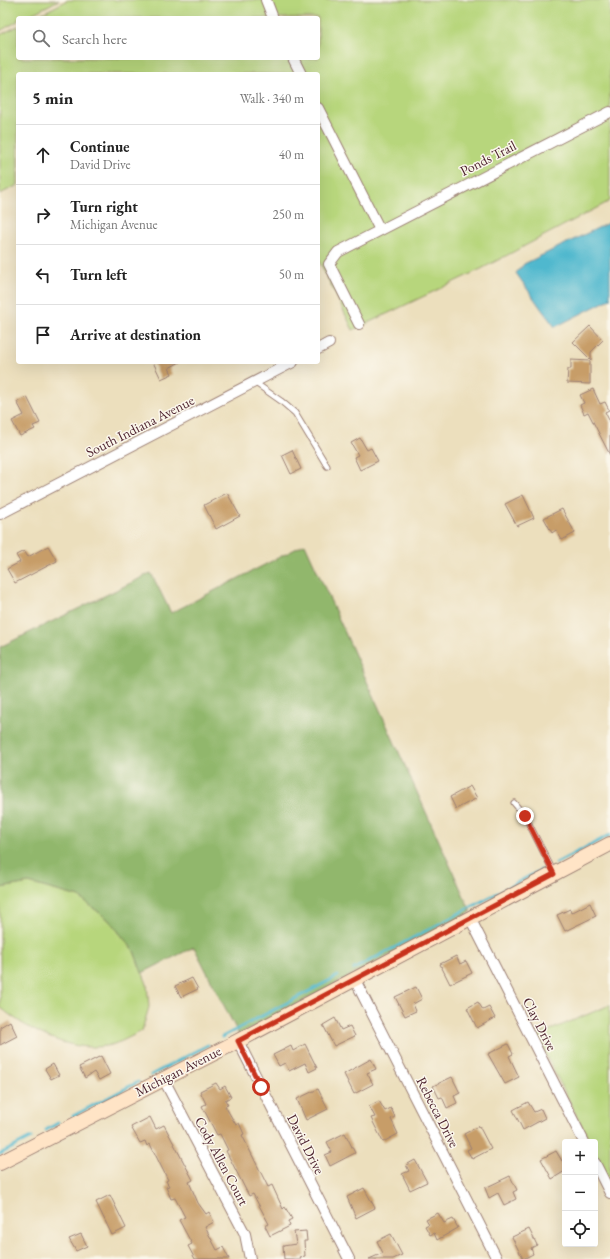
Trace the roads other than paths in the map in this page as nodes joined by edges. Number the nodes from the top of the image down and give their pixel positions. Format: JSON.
{"nodes":[{"id":1,"x":266,"y":0,"type":"edge"},
{"id":2,"x":272,"y":16,"type":"edge"},
{"id":3,"x":294,"y":60,"type":"edge"},
{"id":4,"x":300,"y":72,"type":"edge"},
{"id":5,"x":320,"y":112,"type":"edge"},
{"id":6,"x":610,"y":112,"type":"edge"},
{"id":7,"x":380,"y":230,"type":"junction"},
{"id":8,"x":359,"y":324,"type":"dead end"},
{"id":9,"x":329,"y":343,"type":"dead end"},
{"id":10,"x":320,"y":348,"type":"edge"},
{"id":11,"x":289,"y":364,"type":"edge"},
{"id":12,"x":254,"y":382,"type":"junction"},
{"id":13,"x":327,"y":466,"type":"dead end"},
{"id":14,"x":0,"y":514,"type":"edge"},
{"id":15,"x":514,"y":804,"type":"dead end"},
{"id":16,"x":610,"y":844,"type":"edge"},
{"id":17,"x":554,"y":874,"type":"junction"},
{"id":18,"x":470,"y":918,"type":"junction"},
{"id":19,"x":354,"y":978,"type":"junction"},
{"id":20,"x":238,"y":1041,"type":"junction"},
{"id":21,"x":163,"y":1078,"type":"junction"},
{"id":22,"x":582,"y":1139,"type":"edge"},
{"id":23,"x":0,"y":1163,"type":"edge"},
{"id":24,"x":598,"y":1169,"type":"edge"},
{"id":25,"x":610,"y":1193,"type":"edge"},
{"id":26,"x":250,"y":1259,"type":"edge"},
{"id":27,"x":349,"y":1259,"type":"edge"},
{"id":28,"x":497,"y":1259,"type":"edge"}],
"edges":[{"from":1,"to":2,"type":"street"},
{"from":3,"to":4,"type":"street"},
{"from":5,"to":7,"type":"street"},
{"from":6,"to":7,"type":"street","name":"Ponds Trail"},
{"from":7,"to":8,"type":"street","name":"Ponds Trail"},
{"from":9,"to":10,"type":"street"},
{"from":11,"to":12,"type":"street","name":"South Indiana Avenue"},
{"from":12,"to":13,"type":"lane"},
{"from":12,"to":14,"type":"street","name":"South Indiana Avenue"},
{"from":15,"to":17,"type":"lane"},
{"from":16,"to":17,"type":"street","name":"Michigan Avenue"},
{"from":17,"to":18,"type":"street","name":"Michigan Avenue"},
{"from":18,"to":19,"type":"street","name":"Michigan Avenue"},
{"from":18,"to":22,"type":"street","name":"Clay Drive"},
{"from":19,"to":20,"type":"street","name":"Michigan Avenue"},
{"from":19,"to":28,"type":"street","name":"Rebecca Drive"},
{"from":20,"to":21,"type":"street","name":"Michigan Avenue"},
{"from":20,"to":27,"type":"street","name":"David Drive"},
{"from":21,"to":23,"type":"street","name":"Michigan Avenue"},
{"from":21,"to":26,"type":"street","name":"Cody Allen Court"},
{"from":24,"to":25,"type":"street"}]}
